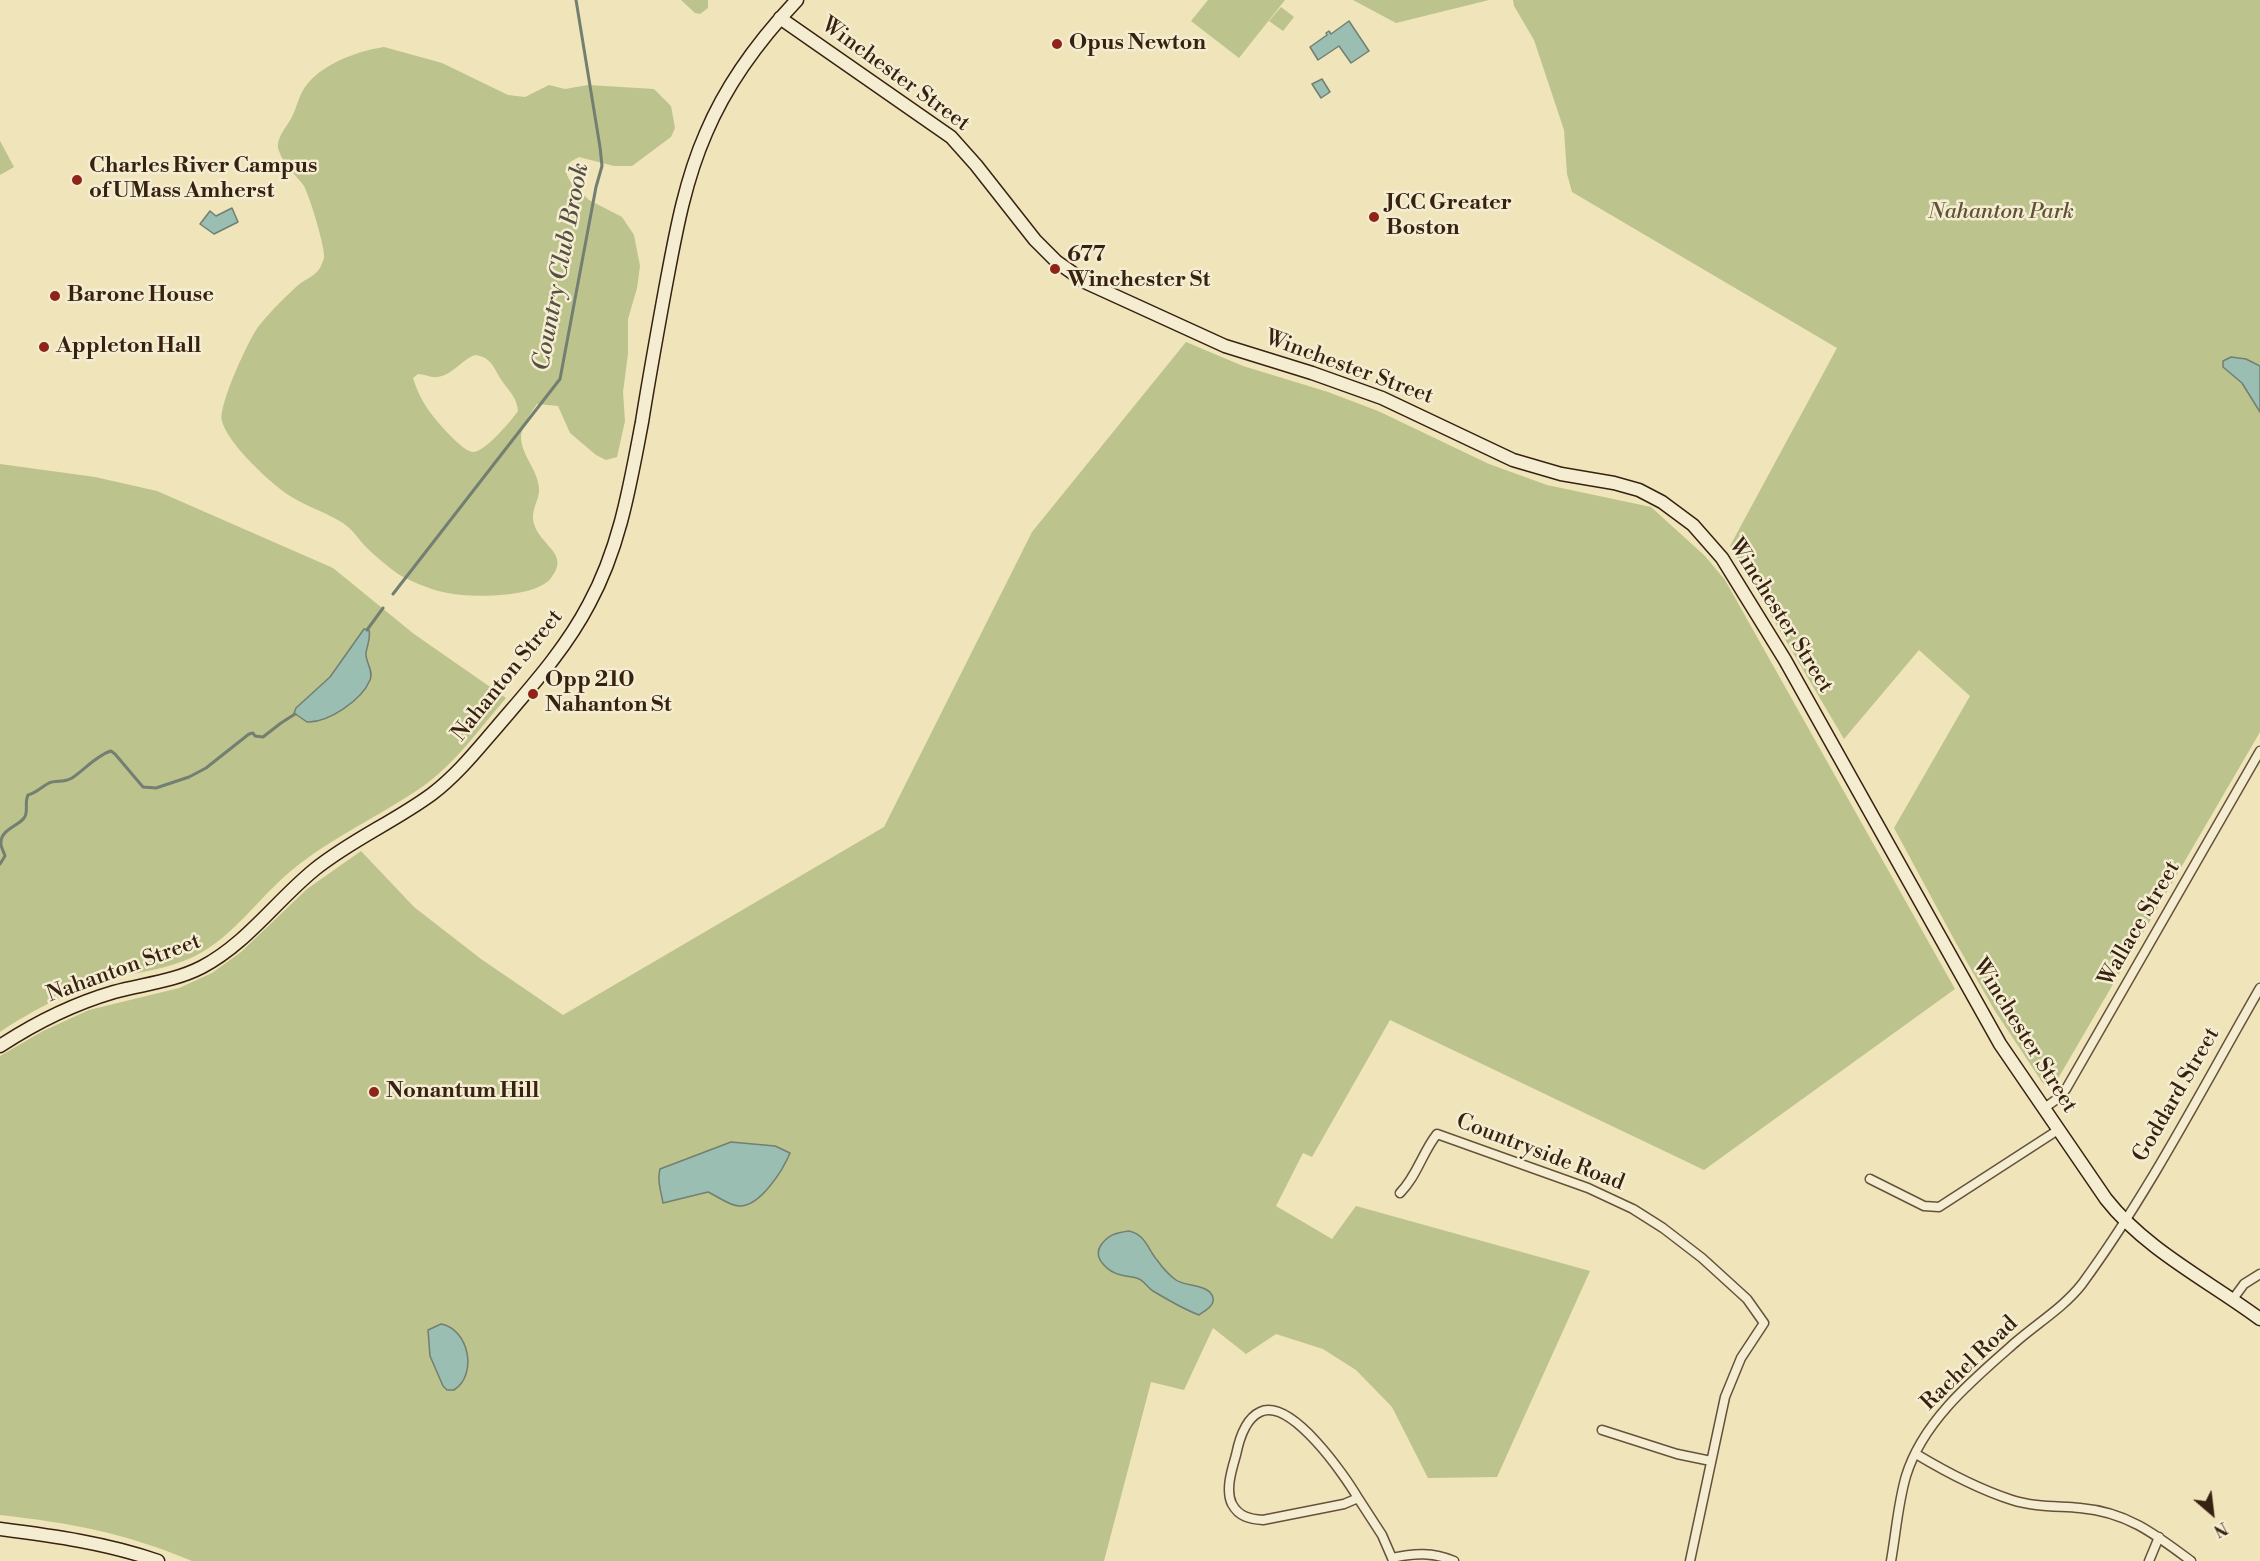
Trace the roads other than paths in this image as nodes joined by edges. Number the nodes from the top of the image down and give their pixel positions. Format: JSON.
{"nodes":[{"id":1,"x":797,"y":0,"type":"edge"},
{"id":2,"x":780,"y":18,"type":"junction"},
{"id":3,"x":2260,"y":751,"type":"edge"},
{"id":4,"x":2260,"y":988,"type":"edge"},
{"id":5,"x":0,"y":1046,"type":"edge"},
{"id":6,"x":2043,"y":1109,"type":"junction"},
{"id":7,"x":2058,"y":1131,"type":"junction"},
{"id":8,"x":1870,"y":1179,"type":"dead end"},
{"id":9,"x":1400,"y":1193,"type":"dead end"},
{"id":10,"x":2126,"y":1221,"type":"junction"},
{"id":11,"x":2260,"y":1274,"type":"edge"},
{"id":12,"x":2233,"y":1299,"type":"junction"},
{"id":13,"x":2260,"y":1320,"type":"edge"},
{"id":14,"x":1602,"y":1431,"type":"dead end"},
{"id":15,"x":1916,"y":1454,"type":"junction"},
{"id":16,"x":1711,"y":1461,"type":"junction"},
{"id":17,"x":1358,"y":1498,"type":"junction"},
{"id":18,"x":0,"y":1529,"type":"edge"},
{"id":19,"x":2159,"y":1537,"type":"junction"},
{"id":20,"x":1392,"y":1560,"type":"edge"},
{"id":21,"x":157,"y":1561,"type":"edge"},
{"id":22,"x":1454,"y":1561,"type":"edge"},
{"id":23,"x":1690,"y":1561,"type":"edge"},
{"id":24,"x":1892,"y":1561,"type":"edge"},
{"id":25,"x":2149,"y":1561,"type":"edge"},
{"id":26,"x":2191,"y":1561,"type":"edge"}],
"edges":[{"from":1,"to":2,"type":"street","name":"Nahanton Street"},
{"from":2,"to":5,"type":"street","name":"Nahanton Street"},
{"from":2,"to":6,"type":"street","name":"Winchester Street"},
{"from":3,"to":6,"type":"street","name":"Wallace Street"},
{"from":4,"to":10,"type":"street","name":"Goddard Street"},
{"from":6,"to":7,"type":"street","name":"Winchester Street"},
{"from":7,"to":8,"type":"street"},
{"from":7,"to":10,"type":"street","name":"Winchester Street"},
{"from":9,"to":16,"type":"street","name":"Countryside Road"},
{"from":10,"to":12,"type":"street","name":"Winchester Street"},
{"from":10,"to":15,"type":"street","name":"Rachel Road"},
{"from":11,"to":12,"type":"street"},
{"from":12,"to":13,"type":"street","name":"Winchester Street"},
{"from":14,"to":16,"type":"street"},
{"from":15,"to":19,"type":"street"},
{"from":15,"to":24,"type":"street","name":"Rachel Road"},
{"from":16,"to":23,"type":"street","name":"Countryside Road"},
{"from":17,"to":17,"type":"street"},
{"from":17,"to":20,"type":"street"},
{"from":18,"to":21,"type":"street"},
{"from":19,"to":25,"type":"street"},
{"from":19,"to":26,"type":"street"},
{"from":20,"to":22,"type":"street"}]}
